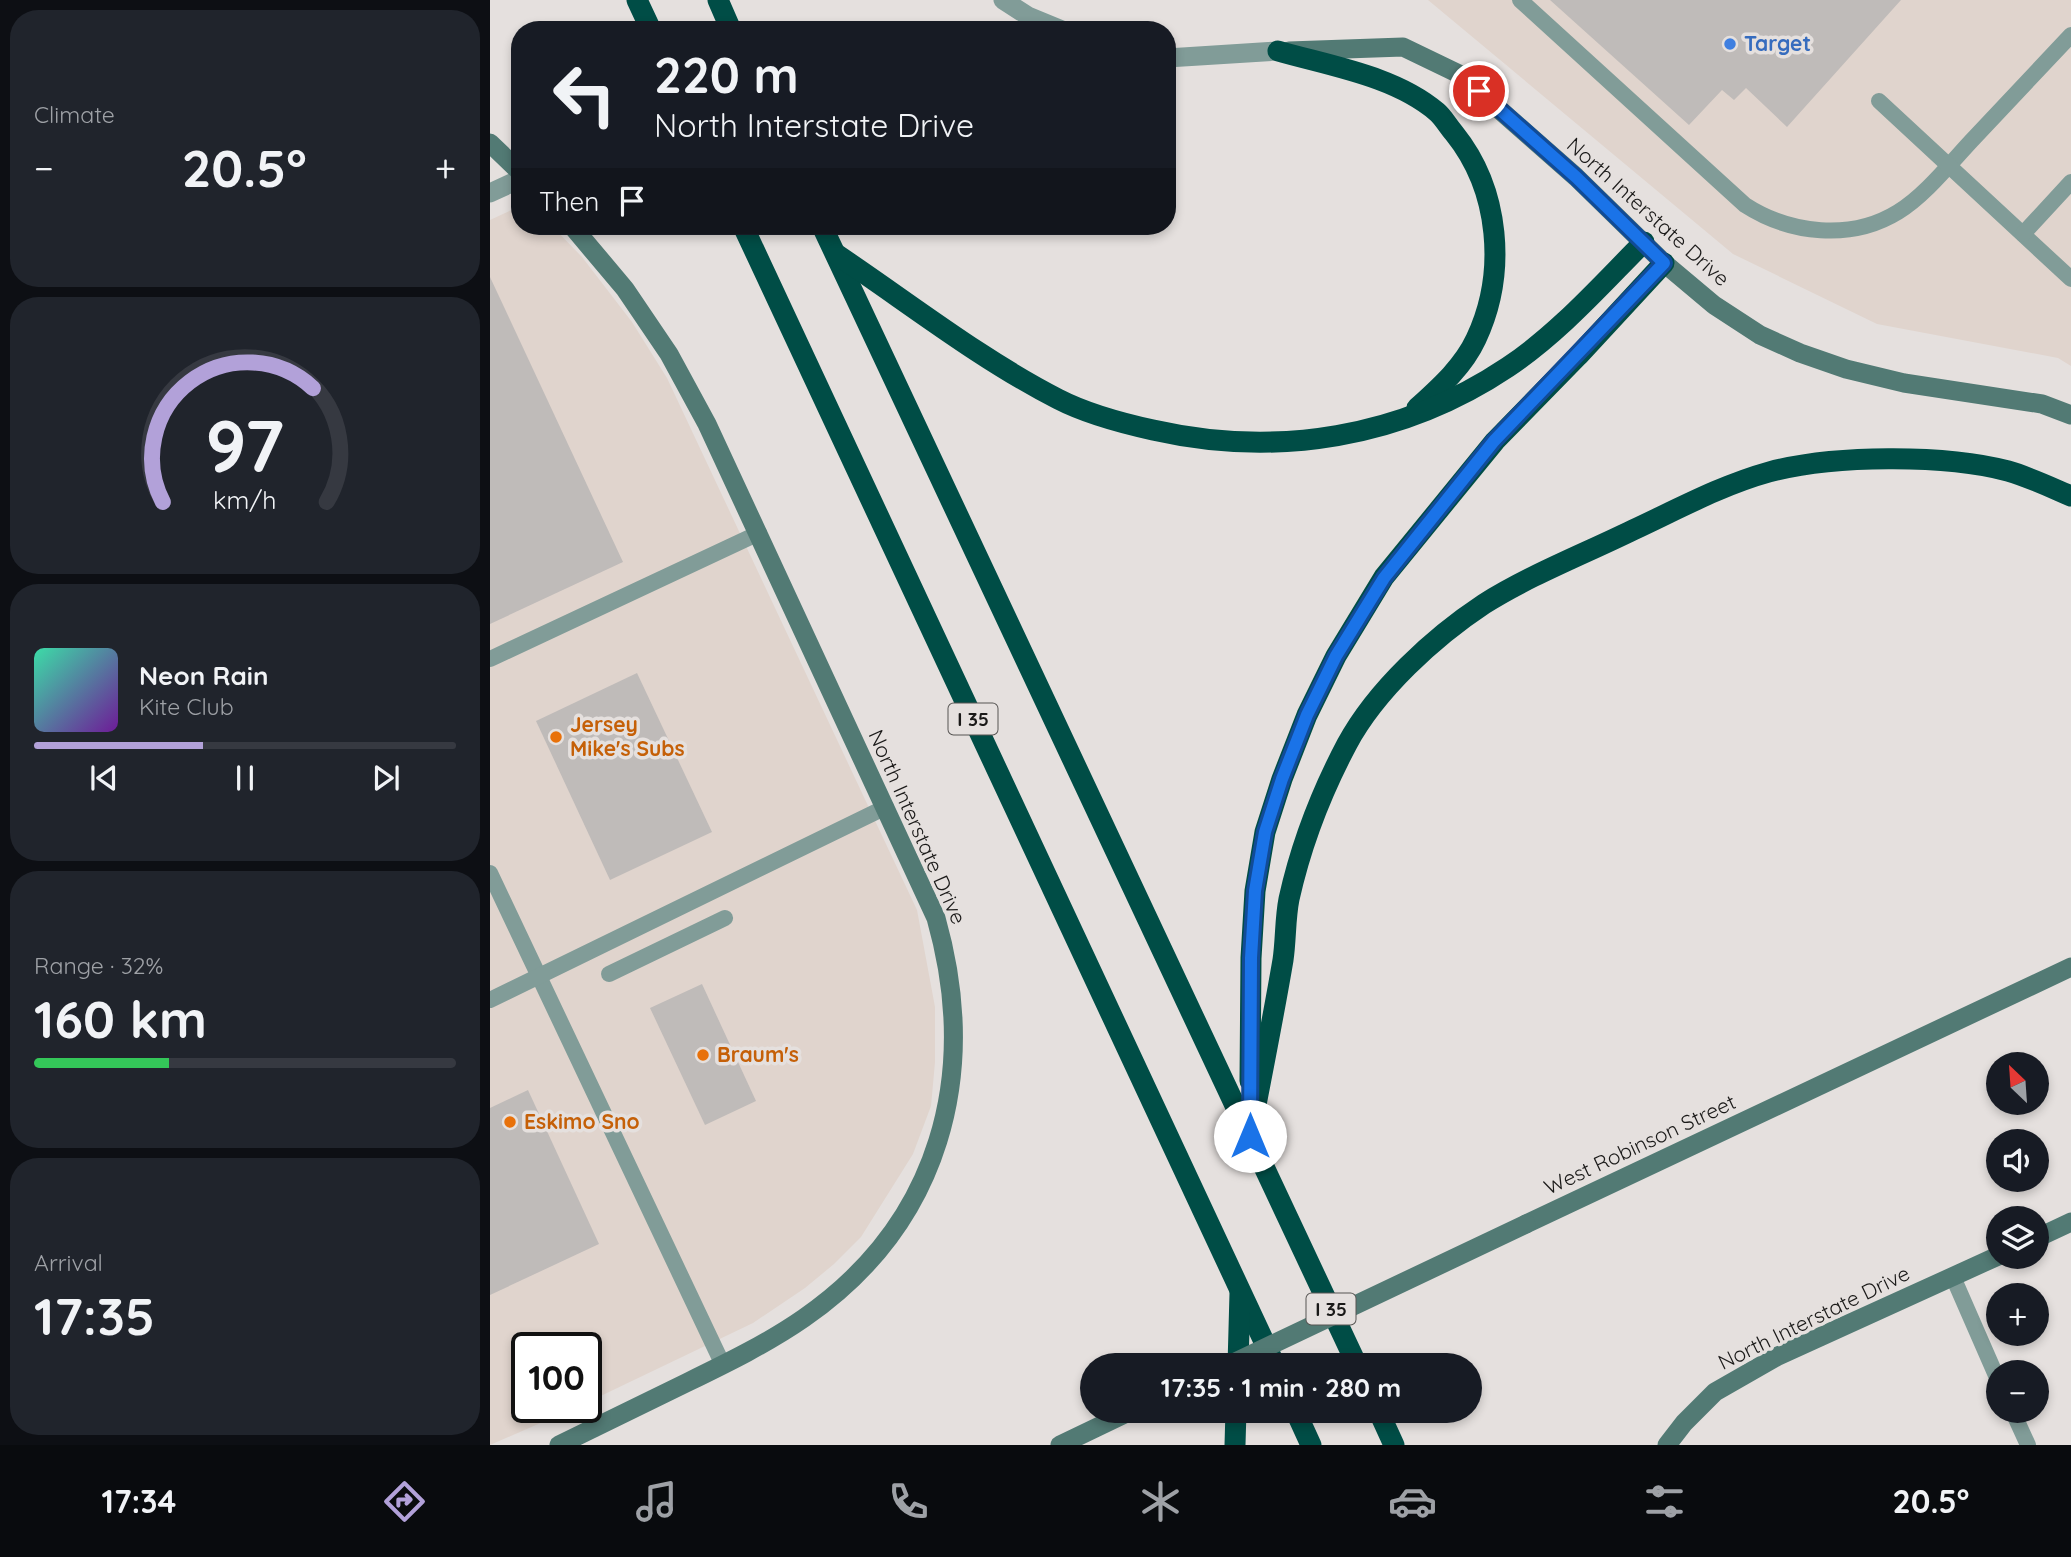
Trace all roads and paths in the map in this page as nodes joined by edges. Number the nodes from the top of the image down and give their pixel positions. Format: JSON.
{"nodes":[{"id":1,"x":637,"y":0,"type":"edge"},
{"id":2,"x":718,"y":0,"type":"edge"},
{"id":3,"x":1003,"y":0,"type":"edge"},
{"id":4,"x":1521,"y":0,"type":"edge"},
{"id":5,"x":647,"y":21,"type":"edge"},
{"id":6,"x":727,"y":21,"type":"edge"},
{"id":7,"x":1040,"y":21,"type":"edge"},
{"id":8,"x":2071,"y":35,"type":"edge"},
{"id":9,"x":1278,"y":51,"type":"junction"},
{"id":10,"x":1176,"y":57,"type":"edge"},
{"id":11,"x":1879,"y":101,"type":"dead end"},
{"id":12,"x":490,"y":144,"type":"edge"},
{"id":13,"x":511,"y":164,"type":"edge"},
{"id":14,"x":1948,"y":165,"type":"junction"},
{"id":15,"x":2071,"y":182,"type":"edge"},
{"id":16,"x":511,"y":183,"type":"edge"},
{"id":17,"x":490,"y":193,"type":"edge"},
{"id":18,"x":2023,"y":234,"type":"junction"},
{"id":19,"x":580,"y":235,"type":"edge"},
{"id":20,"x":747,"y":235,"type":"edge"},
{"id":21,"x":826,"y":235,"type":"edge"},
{"id":22,"x":1644,"y":242,"type":"junction"},
{"id":23,"x":835,"y":253,"type":"junction"},
{"id":24,"x":1664,"y":263,"type":"junction"},
{"id":25,"x":2071,"y":279,"type":"edge"},
{"id":26,"x":2071,"y":415,"type":"edge"},
{"id":27,"x":1406,"y":419,"type":"junction"},
{"id":28,"x":2071,"y":496,"type":"edge"},
{"id":29,"x":759,"y":533,"type":"junction"},
{"id":30,"x":490,"y":659,"type":"edge"},
{"id":31,"x":886,"y":807,"type":"junction"},
{"id":32,"x":490,"y":873,"type":"edge"},
{"id":33,"x":725,"y":918,"type":"dead end"},
{"id":34,"x":2071,"y":967,"type":"edge"},
{"id":35,"x":609,"y":974,"type":"dead end"},
{"id":36,"x":538,"y":976,"type":"junction"},
{"id":37,"x":490,"y":1000,"type":"edge"},
{"id":38,"x":1250,"y":1136,"type":"junction"},
{"id":39,"x":2071,"y":1222,"type":"edge"},
{"id":40,"x":2049,"y":1232,"type":"edge"},
{"id":41,"x":1986,"y":1262,"type":"edge"},
{"id":42,"x":1953,"y":1277,"type":"junction"},
{"id":43,"x":1240,"y":1288,"type":"junction"},
{"id":44,"x":1238,"y":1353,"type":"edge"},
{"id":45,"x":1254,"y":1353,"type":"edge"},
{"id":46,"x":1270,"y":1353,"type":"edge"},
{"id":47,"x":1351,"y":1353,"type":"edge"},
{"id":48,"x":1989,"y":1360,"type":"edge"},
{"id":49,"x":723,"y":1365,"type":"junction"},
{"id":50,"x":1106,"y":1423,"type":"edge"},
{"id":51,"x":1236,"y":1423,"type":"edge"},
{"id":52,"x":1301,"y":1423,"type":"edge"},
{"id":53,"x":1384,"y":1423,"type":"edge"},
{"id":54,"x":2018,"y":1423,"type":"edge"},
{"id":55,"x":1066,"y":1442,"type":"edge"},
{"id":56,"x":559,"y":1445,"type":"edge"},
{"id":57,"x":1235,"y":1445,"type":"edge"},
{"id":58,"x":1311,"y":1445,"type":"edge"},
{"id":59,"x":1394,"y":1445,"type":"edge"},
{"id":60,"x":1667,"y":1445,"type":"edge"},
{"id":61,"x":2028,"y":1445,"type":"edge"}],
"edges":[{"from":1,"to":5,"type":"highway"},
{"from":2,"to":6,"type":"highway"},
{"from":3,"to":7,"type":"street"},
{"from":4,"to":14,"type":"lane"},
{"from":8,"to":14,"type":"lane"},
{"from":9,"to":10,"type":"street","name":"North Interstate Drive"},
{"from":9,"to":22,"type":"main road","name":"North Interstate Drive"},
{"from":9,"to":27,"type":"highway"},
{"from":11,"to":14,"type":"lane"},
{"from":12,"to":13,"type":"main road"},
{"from":14,"to":18,"type":"lane"},
{"from":15,"to":18,"type":"lane"},
{"from":16,"to":17,"type":"street"},
{"from":18,"to":25,"type":"lane"},
{"from":19,"to":29,"type":"main road","name":"North Interstate Drive"},
{"from":20,"to":43,"type":"highway","number":"I 35"},
{"from":21,"to":23,"type":"highway","number":"I 35"},
{"from":22,"to":24,"type":"main road","name":"North Interstate Drive"},
{"from":22,"to":27,"type":"highway"},
{"from":23,"to":27,"type":"highway"},
{"from":23,"to":38,"type":"highway","number":"I 35"},
{"from":24,"to":26,"type":"main road","name":"North Interstate Drive"},
{"from":24,"to":38,"type":"highway"},
{"from":28,"to":38,"type":"highway"},
{"from":29,"to":30,"type":"lane"},
{"from":29,"to":31,"type":"main road","name":"North Interstate Drive"},
{"from":31,"to":36,"type":"lane"},
{"from":31,"to":49,"type":"main road","name":"North Interstate Drive"},
{"from":32,"to":36,"type":"lane"},
{"from":33,"to":35,"type":"lane"},
{"from":34,"to":45,"type":"main road","name":"West Robinson Street","bridge":true},
{"from":36,"to":37,"type":"lane"},
{"from":36,"to":49,"type":"lane"},
{"from":38,"to":47,"type":"highway","number":"I 35"},
{"from":39,"to":40,"type":"main road"},
{"from":41,"to":42,"type":"main road","name":"North Interstate Drive"},
{"from":42,"to":48,"type":"lane"},
{"from":42,"to":60,"type":"main road","name":"North Interstate Drive"},
{"from":43,"to":44,"type":"highway"},
{"from":43,"to":46,"type":"highway","number":"I 35"},
{"from":49,"to":56,"type":"main road","name":"North Interstate Drive"},
{"from":50,"to":55,"type":"main road"},
{"from":51,"to":57,"type":"highway"},
{"from":52,"to":58,"type":"highway"},
{"from":53,"to":59,"type":"highway"},
{"from":54,"to":61,"type":"lane"}]}
